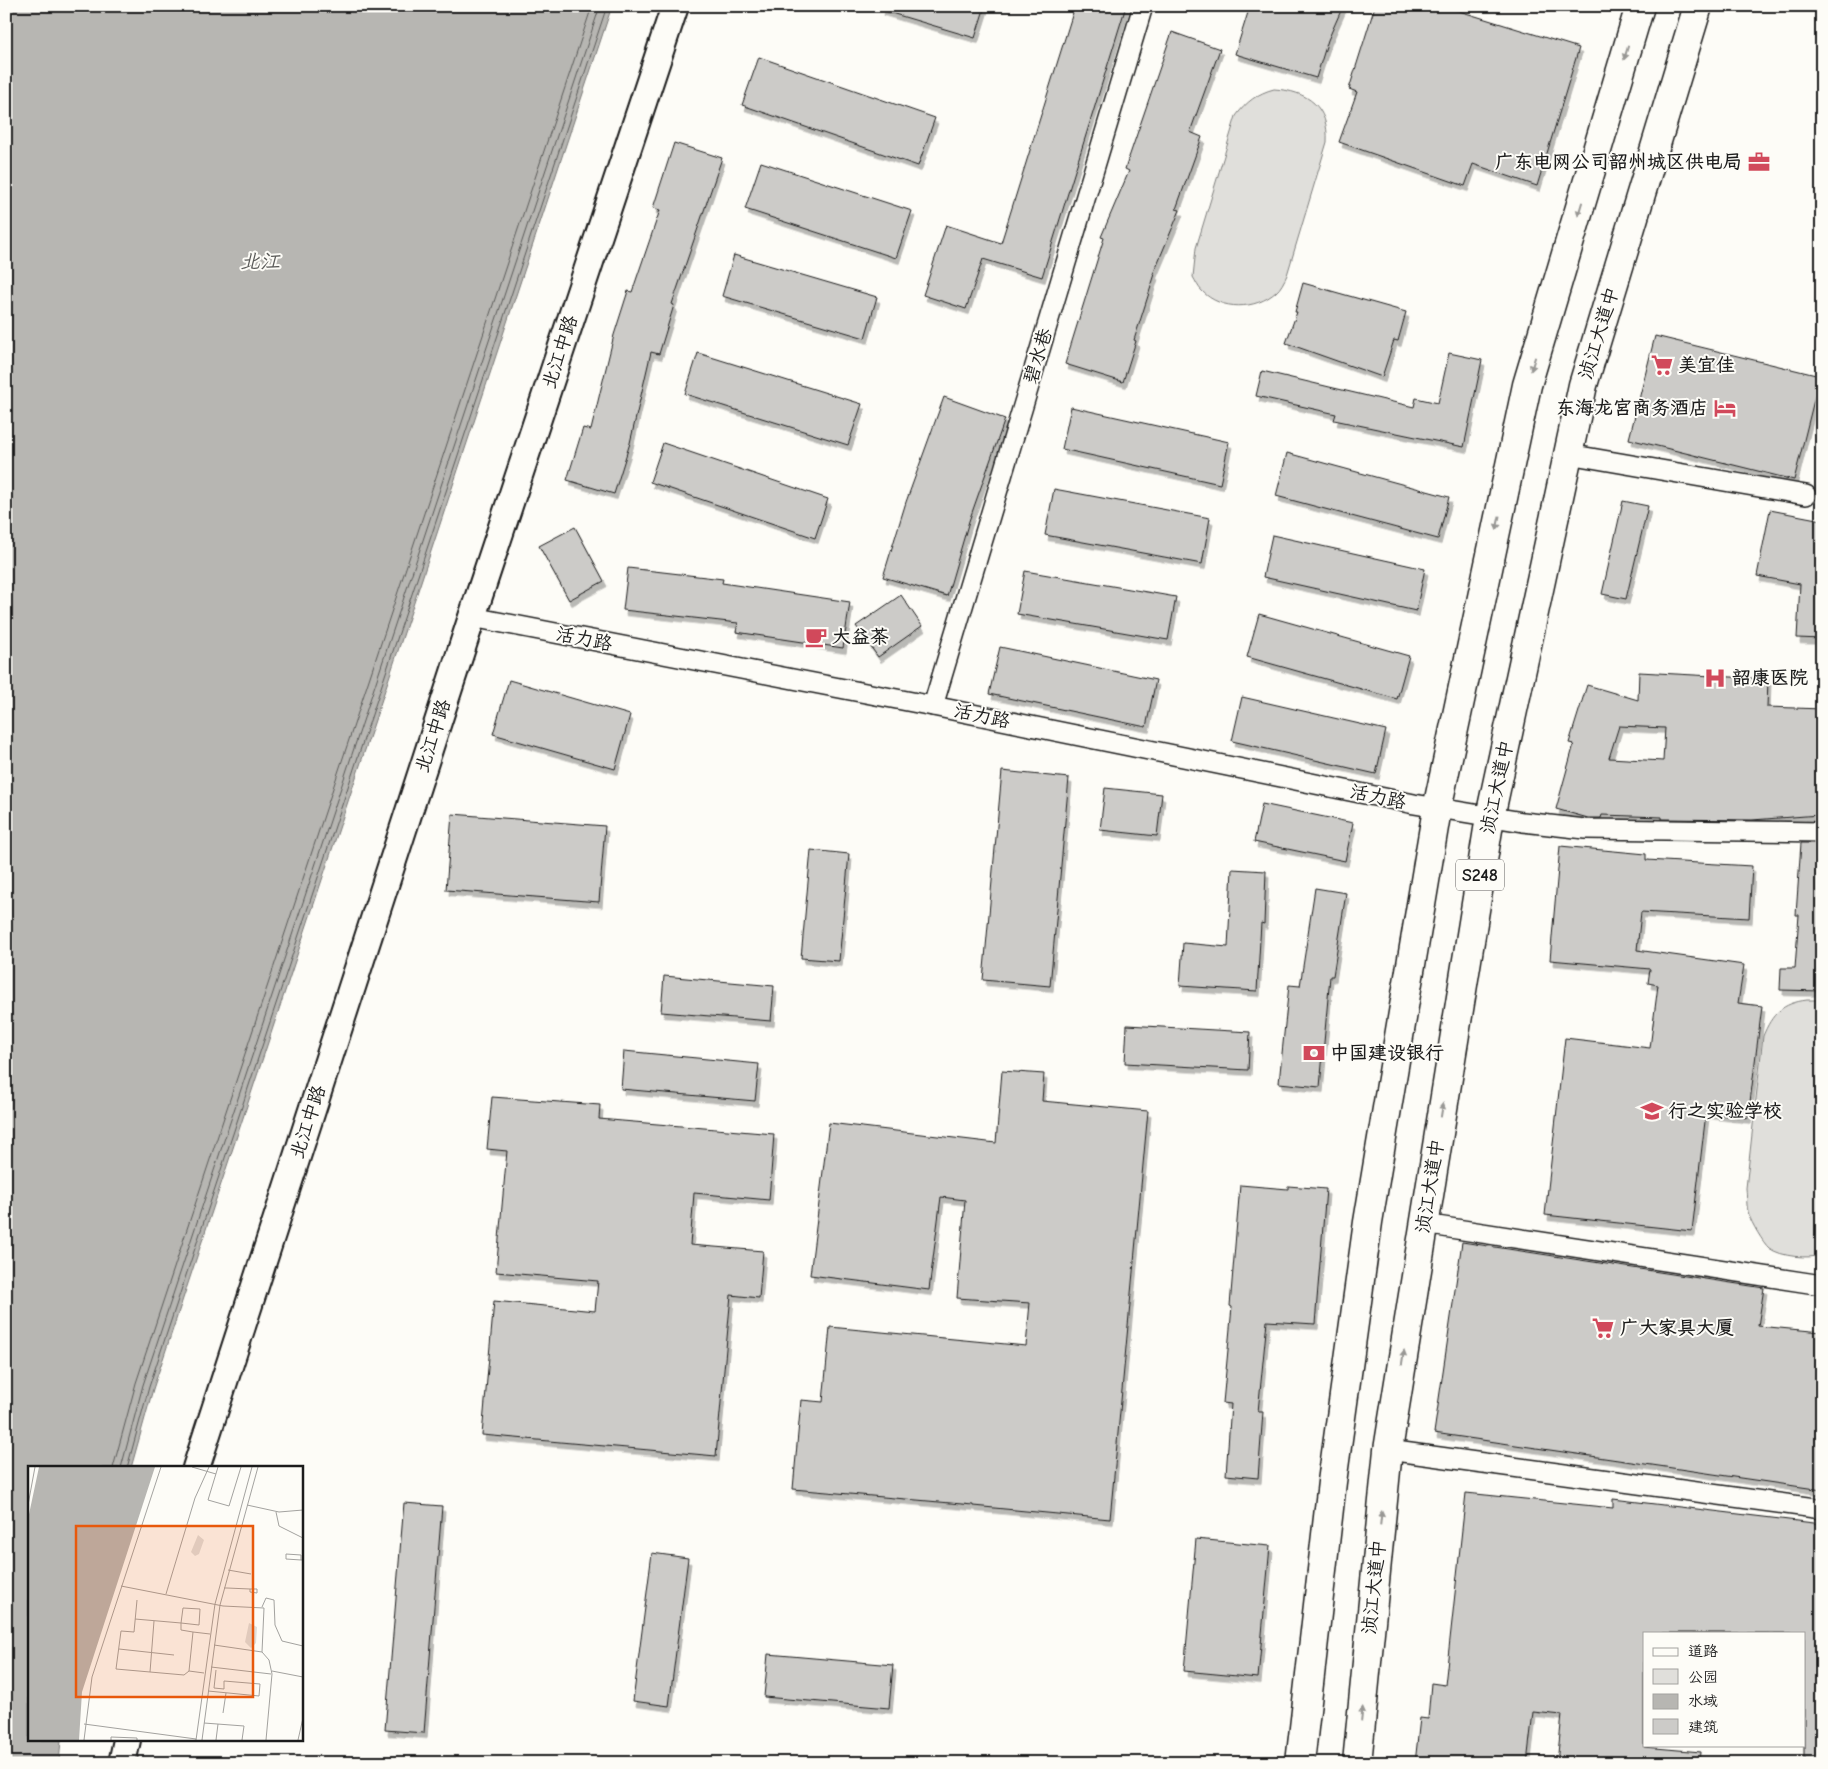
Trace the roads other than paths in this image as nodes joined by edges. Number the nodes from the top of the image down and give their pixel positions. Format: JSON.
{"nodes":[{"id":1,"x":675,"y":6,"type":"edge"},
{"id":2,"x":1143,"y":6,"type":"edge"},
{"id":3,"x":1640,"y":6,"type":"edge"},
{"id":4,"x":1698,"y":6,"type":"edge"},
{"id":5,"x":1568,"y":454,"type":"junction"},
{"id":6,"x":1806,"y":495,"type":"dead end"},
{"id":7,"x":472,"y":618,"type":"junction"},
{"id":8,"x":933,"y":706,"type":"junction"},
{"id":9,"x":1437,"y":809,"type":"junction"},
{"id":10,"x":1490,"y":817,"type":"junction"},
{"id":11,"x":1822,"y":832,"type":"edge"},
{"id":12,"x":1424,"y":1224,"type":"junction"},
{"id":13,"x":1822,"y":1285,"type":"edge"},
{"id":14,"x":1388,"y":1450,"type":"junction"},
{"id":15,"x":197,"y":1466,"type":"edge"},
{"id":16,"x":1822,"y":1508,"type":"edge"},
{"id":17,"x":127,"y":1742,"type":"edge"},
{"id":18,"x":122,"y":1763,"type":"edge"},
{"id":19,"x":1300,"y":1763,"type":"edge"},
{"id":20,"x":1357,"y":1763,"type":"edge"}],
"edges":[{"from":1,"to":7,"type":"street","name":"北江中路"},
{"from":2,"to":8,"type":"street","name":"碧水巷"},
{"from":3,"to":9,"type":"main road","number":"S248","one_way":true},
{"from":4,"to":5,"type":"main road","name":"浈江大道中","number":"S248"},
{"from":5,"to":6,"type":"street"},
{"from":5,"to":10,"type":"main road","name":"浈江大道中","number":"S248"},
{"from":7,"to":8,"type":"street","name":"活力路"},
{"from":7,"to":15,"type":"street","name":"北江中路"},
{"from":8,"to":9,"type":"street","name":"活力路"},
{"from":9,"to":10,"type":"street","name":"活力路"},
{"from":9,"to":19,"type":"main road","number":"S248"},
{"from":10,"to":11,"type":"street","name":"活力路"},
{"from":12,"to":10,"type":"main road","name":"浈江大道中","number":"S248","one_way":true},
{"from":12,"to":13,"type":"street"},
{"from":14,"to":12,"type":"main road","name":"浈江大道中","number":"S248","one_way":true},
{"from":14,"to":16,"type":"street"},
{"from":20,"to":14,"type":"main road","name":"浈江大道中","number":"S248","one_way":true},
{"from":17,"to":18,"type":"street"}]}
